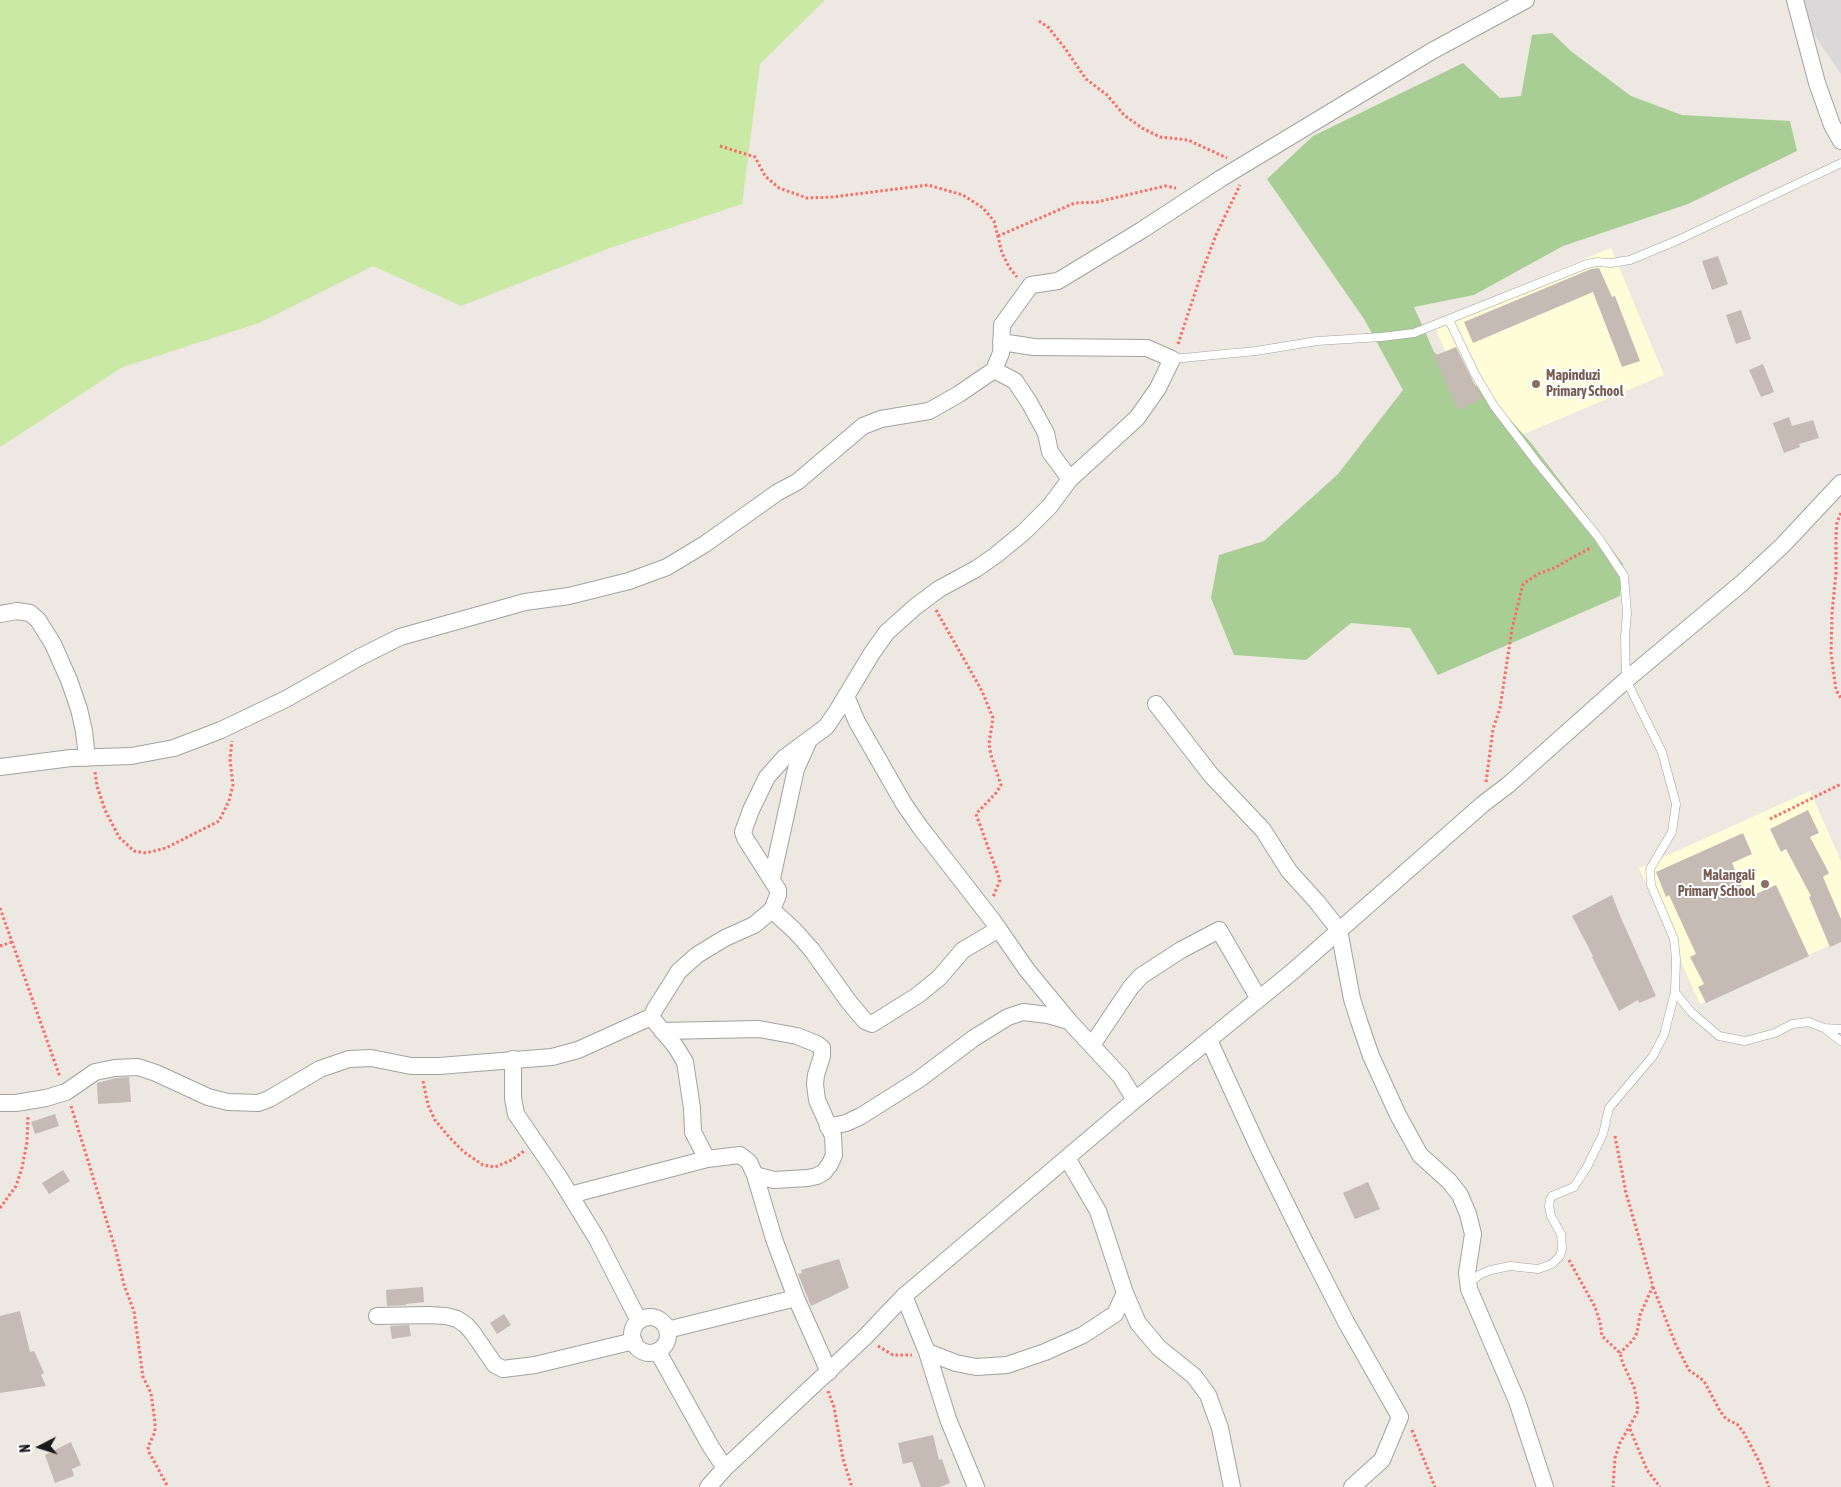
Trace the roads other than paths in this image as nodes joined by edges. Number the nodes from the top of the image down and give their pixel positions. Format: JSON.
{"nodes":[{"id":1,"x":1526,"y":0,"type":"edge"},
{"id":2,"x":1795,"y":0,"type":"edge"},
{"id":3,"x":1841,"y":141,"type":"edge"},
{"id":4,"x":1841,"y":163,"type":"edge"},
{"id":5,"x":1449,"y":320,"type":"junction"},
{"id":6,"x":1001,"y":342,"type":"junction"},
{"id":7,"x":1172,"y":359,"type":"junction"},
{"id":8,"x":994,"y":370,"type":"junction"},
{"id":9,"x":1070,"y":479,"type":"junction"},
{"id":10,"x":1841,"y":483,"type":"edge"},
{"id":11,"x":0,"y":614,"type":"edge"},
{"id":12,"x":1626,"y":680,"type":"junction"},
{"id":13,"x":846,"y":696,"type":"junction"},
{"id":14,"x":1156,"y":704,"type":"dead end"},
{"id":15,"x":809,"y":740,"type":"junction"},
{"id":16,"x":90,"y":758,"type":"junction"},
{"id":17,"x":0,"y":767,"type":"edge"},
{"id":18,"x":772,"y":878,"type":"junction"},
{"id":19,"x":772,"y":910,"type":"junction"},
{"id":20,"x":996,"y":925,"type":"junction"},
{"id":21,"x":1339,"y":930,"type":"junction"},
{"id":22,"x":1676,"y":992,"type":"junction"},
{"id":23,"x":1258,"y":999,"type":"junction"},
{"id":24,"x":652,"y":1017,"type":"junction"},
{"id":25,"x":1069,"y":1021,"type":"junction"},
{"id":26,"x":1824,"y":1028,"type":"junction"},
{"id":27,"x":1841,"y":1029,"type":"edge"},
{"id":28,"x":662,"y":1031,"type":"junction"},
{"id":29,"x":1209,"y":1040,"type":"junction"},
{"id":30,"x":1841,"y":1041,"type":"edge"},
{"id":31,"x":1092,"y":1044,"type":"junction"},
{"id":32,"x":513,"y":1059,"type":"junction"},
{"id":33,"x":1135,"y":1100,"type":"junction"},
{"id":34,"x":0,"y":1103,"type":"edge"},
{"id":35,"x":828,"y":1127,"type":"junction"},
{"id":36,"x":1067,"y":1158,"type":"junction"},
{"id":37,"x":707,"y":1159,"type":"junction"},
{"id":38,"x":755,"y":1176,"type":"junction"},
{"id":39,"x":570,"y":1195,"type":"junction"},
{"id":40,"x":1469,"y":1289,"type":"junction"},
{"id":41,"x":1125,"y":1293,"type":"junction"},
{"id":42,"x":904,"y":1296,"type":"junction"},
{"id":43,"x":796,"y":1298,"type":"junction"},
{"id":44,"x":376,"y":1316,"type":"dead end"},
{"id":45,"x":639,"y":1321,"type":"junction"},
{"id":46,"x":668,"y":1330,"type":"junction"},
{"id":47,"x":634,"y":1341,"type":"junction"},
{"id":48,"x":658,"y":1352,"type":"junction"},
{"id":49,"x":927,"y":1352,"type":"junction"},
{"id":50,"x":825,"y":1376,"type":"junction"},
{"id":51,"x":726,"y":1468,"type":"junction"},
{"id":52,"x":708,"y":1487,"type":"edge"},
{"id":53,"x":976,"y":1487,"type":"edge"},
{"id":54,"x":1232,"y":1487,"type":"edge"},
{"id":55,"x":1352,"y":1487,"type":"edge"},
{"id":56,"x":1545,"y":1487,"type":"edge"}],
"edges":[{"from":1,"to":6,"type":"street"},
{"from":2,"to":3,"type":"street"},
{"from":4,"to":5,"type":"lane"},
{"from":5,"to":7,"type":"lane"},
{"from":5,"to":12,"type":"lane"},
{"from":6,"to":7,"type":"street"},
{"from":6,"to":8,"type":"street"},
{"from":7,"to":9,"type":"street"},
{"from":8,"to":9,"type":"street"},
{"from":8,"to":16,"type":"street"},
{"from":9,"to":13,"type":"street"},
{"from":10,"to":12,"type":"street"},
{"from":11,"to":16,"type":"street"},
{"from":12,"to":21,"type":"street"},
{"from":12,"to":22,"type":"lane"},
{"from":13,"to":15,"type":"street"},
{"from":13,"to":20,"type":"street"},
{"from":14,"to":21,"type":"street"},
{"from":15,"to":18,"type":"street"},
{"from":15,"to":18,"type":"street"},
{"from":16,"to":17,"type":"street"},
{"from":18,"to":19,"type":"street"},
{"from":19,"to":20,"type":"street"},
{"from":19,"to":24,"type":"street"},
{"from":20,"to":25,"type":"street"},
{"from":21,"to":23,"type":"street"},
{"from":21,"to":40,"type":"street"},
{"from":22,"to":26,"type":"lane"},
{"from":22,"to":40,"type":"lane"},
{"from":23,"to":29,"type":"street"},
{"from":23,"to":31,"type":"street"},
{"from":24,"to":28,"type":"street"},
{"from":24,"to":32,"type":"street"},
{"from":25,"to":31,"type":"street"},
{"from":25,"to":35,"type":"street"},
{"from":26,"to":27,"type":"lane"},
{"from":26,"to":30,"type":"lane"},
{"from":28,"to":35,"type":"street"},
{"from":28,"to":37,"type":"street"},
{"from":29,"to":33,"type":"street"},
{"from":29,"to":55,"type":"street"},
{"from":31,"to":33,"type":"street"},
{"from":32,"to":34,"type":"street"},
{"from":32,"to":39,"type":"street"},
{"from":33,"to":36,"type":"street"},
{"from":35,"to":38,"type":"street"},
{"from":36,"to":41,"type":"street"},
{"from":36,"to":42,"type":"street"},
{"from":37,"to":38,"type":"street"},
{"from":37,"to":39,"type":"street"},
{"from":38,"to":43,"type":"street"},
{"from":39,"to":45,"type":"street"},
{"from":40,"to":56,"type":"street"},
{"from":41,"to":49,"type":"street"},
{"from":41,"to":54,"type":"street"},
{"from":42,"to":49,"type":"street"},
{"from":42,"to":50,"type":"street"},
{"from":43,"to":46,"type":"street"},
{"from":43,"to":50,"type":"street"},
{"from":44,"to":47,"type":"street"},
{"from":45,"to":46,"type":"street"},
{"from":45,"to":47,"type":"street"},
{"from":46,"to":48,"type":"street"},
{"from":47,"to":48,"type":"street"},
{"from":48,"to":51,"type":"street"},
{"from":49,"to":53,"type":"street"},
{"from":50,"to":51,"type":"street"},
{"from":51,"to":52,"type":"street"}]}
